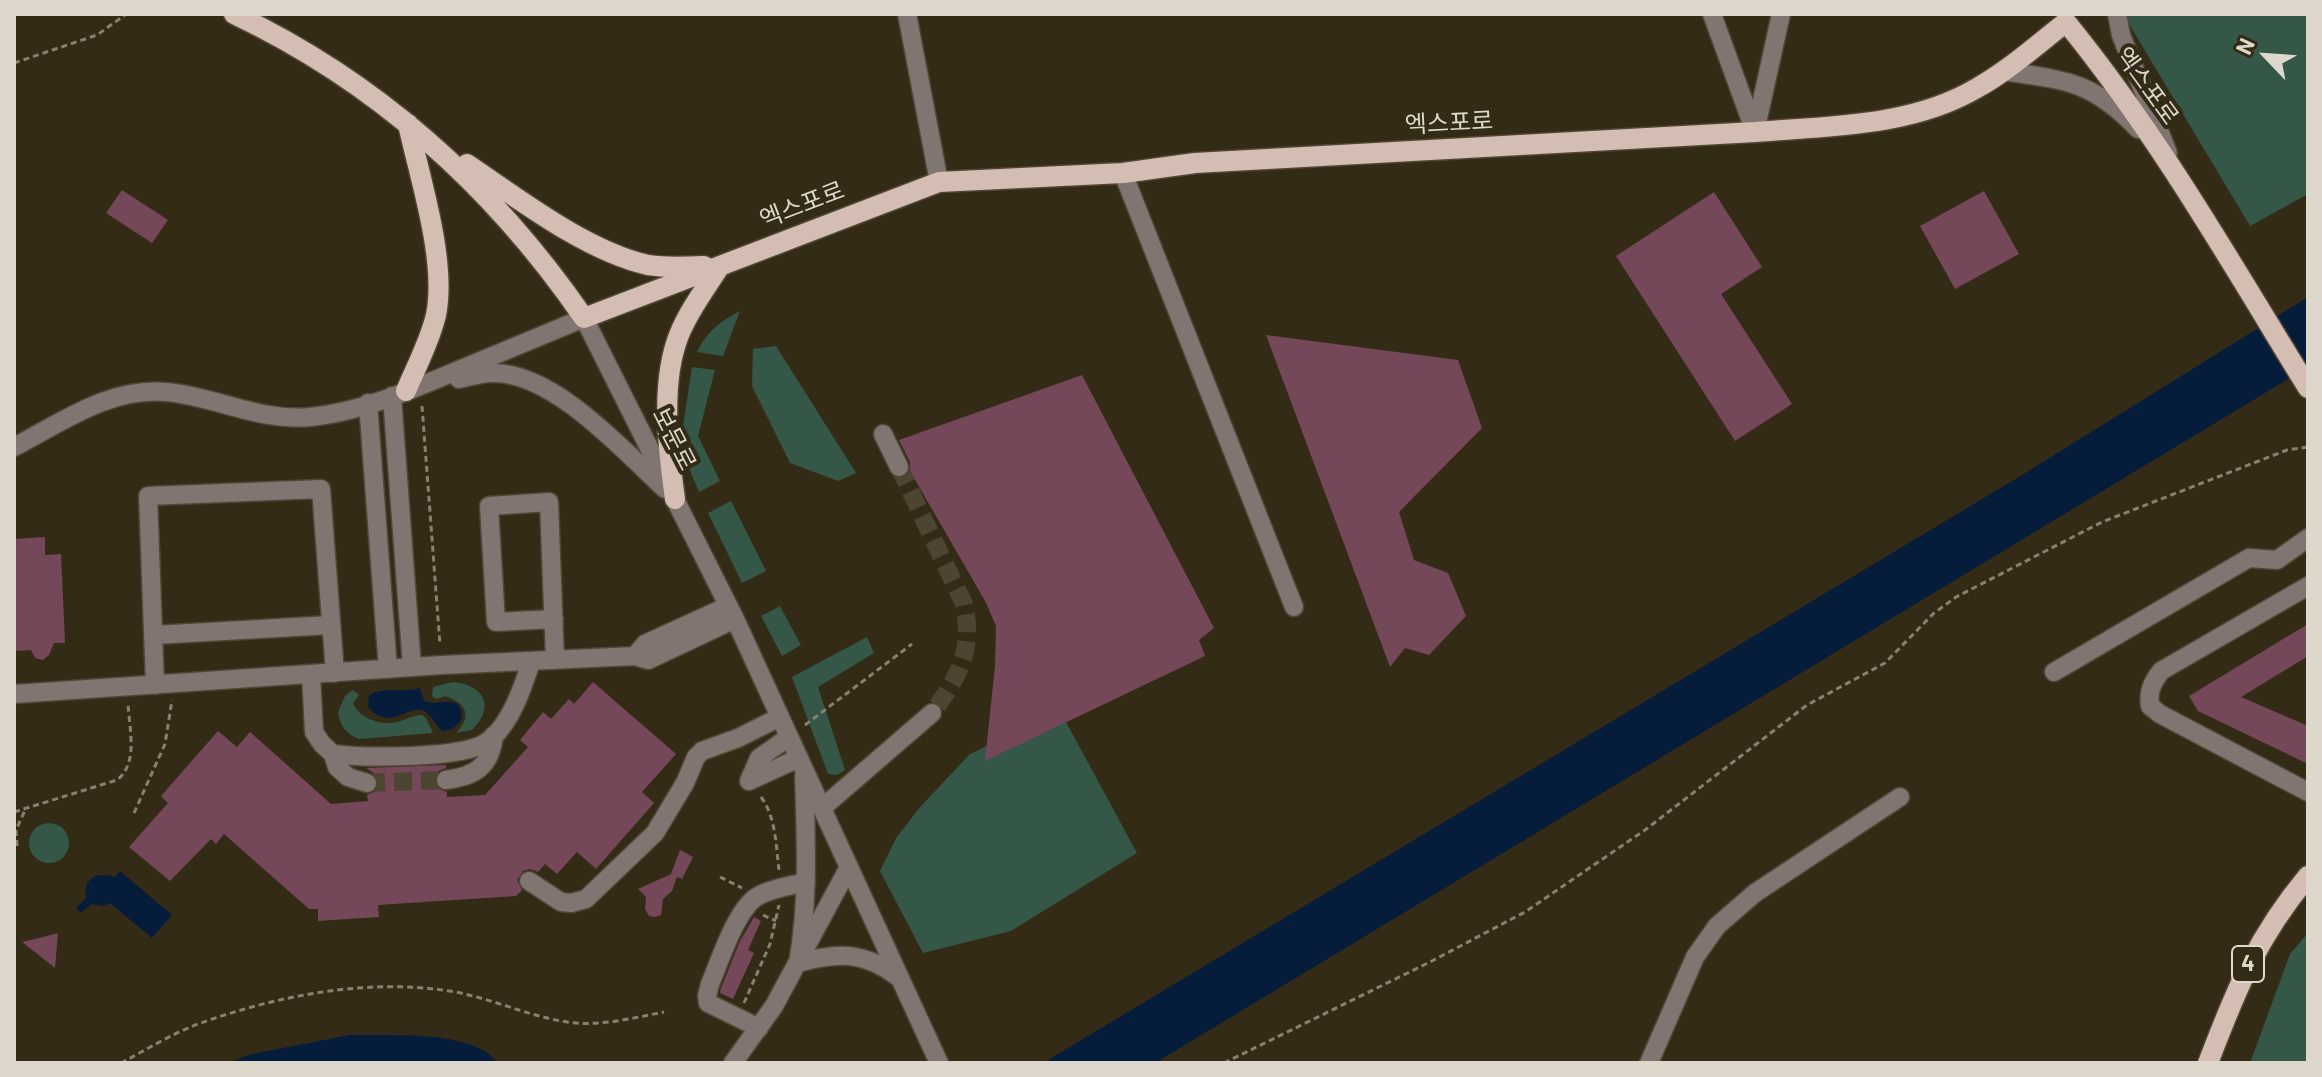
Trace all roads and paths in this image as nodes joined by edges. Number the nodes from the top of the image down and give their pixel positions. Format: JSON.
{"nodes":[{"id":1,"x":234,"y":14,"type":"edge"},
{"id":2,"x":907,"y":14,"type":"edge"},
{"id":3,"x":1712,"y":14,"type":"edge"},
{"id":4,"x":1781,"y":14,"type":"edge"},
{"id":5,"x":2117,"y":14,"type":"edge"},
{"id":6,"x":125,"y":15,"type":"edge"},
{"id":7,"x":2069,"y":18,"type":"edge"},
{"id":8,"x":14,"y":63,"type":"edge"},
{"id":9,"x":2002,"y":71,"type":"junction"},
{"id":10,"x":408,"y":124,"type":"junction"},
{"id":11,"x":1755,"y":132,"type":"junction"},
{"id":12,"x":2173,"y":167,"type":"junction"},
{"id":13,"x":1123,"y":173,"type":"junction"},
{"id":14,"x":939,"y":182,"type":"junction"},
{"id":15,"x":720,"y":266,"type":"junction"},
{"id":16,"x":584,"y":318,"type":"junction"},
{"id":17,"x":2308,"y":388,"type":"edge"},
{"id":18,"x":406,"y":392,"type":"junction"},
{"id":19,"x":368,"y":403,"type":"junction"},
{"id":20,"x":883,"y":434,"type":"dead end"},
{"id":21,"x":14,"y":447,"type":"edge"},
{"id":22,"x":2308,"y":447,"type":"edge"},
{"id":23,"x":899,"y":467,"type":"tunnel mouth"},
{"id":24,"x":675,"y":499,"type":"junction"},
{"id":25,"x":2308,"y":538,"type":"edge"},
{"id":26,"x":2308,"y":586,"type":"edge"},
{"id":27,"x":1294,"y":607,"type":"dead end"},
{"id":28,"x":732,"y":612,"type":"junction"},
{"id":29,"x":554,"y":619,"type":"junction"},
{"id":30,"x":331,"y":625,"type":"junction"},
{"id":31,"x":154,"y":635,"type":"junction"},
{"id":32,"x":912,"y":644,"type":"dead end"},
{"id":33,"x":555,"y":660,"type":"junction"},
{"id":34,"x":531,"y":662,"type":"junction"},
{"id":35,"x":442,"y":665,"type":"junction"},
{"id":36,"x":412,"y":667,"type":"junction"},
{"id":37,"x":388,"y":669,"type":"junction"},
{"id":38,"x":2054,"y":672,"type":"dead end"},
{"id":39,"x":335,"y":673,"type":"junction"},
{"id":40,"x":311,"y":675,"type":"junction"},
{"id":41,"x":175,"y":684,"type":"junction"},
{"id":42,"x":155,"y":685,"type":"junction"},
{"id":43,"x":128,"y":687,"type":"junction"},
{"id":44,"x":14,"y":694,"type":"edge"},
{"id":45,"x":932,"y":713,"type":"tunnel mouth"},
{"id":46,"x":780,"y":717,"type":"junction"},
{"id":47,"x":494,"y":735,"type":"junction"},
{"id":48,"x":789,"y":737,"type":"junction"},
{"id":49,"x":333,"y":754,"type":"junction"},
{"id":50,"x":801,"y":763,"type":"junction"},
{"id":51,"x":446,"y":780,"type":"tunnel mouth"},
{"id":52,"x":367,"y":783,"type":"tunnel mouth"},
{"id":53,"x":2308,"y":791,"type":"edge"},
{"id":54,"x":1900,"y":797,"type":"dead end"},
{"id":55,"x":26,"y":808,"type":"junction"},
{"id":56,"x":822,"y":808,"type":"junction"},
{"id":57,"x":14,"y":812,"type":"edge"},
{"id":58,"x":134,"y":813,"type":"dead end"},
{"id":59,"x":17,"y":846,"type":"dead end"},
{"id":60,"x":849,"y":867,"type":"junction"},
{"id":61,"x":2308,"y":876,"type":"edge"},
{"id":62,"x":720,"y":877,"type":"dead end"},
{"id":63,"x":529,"y":881,"type":"dead end"},
{"id":64,"x":806,"y":882,"type":"junction"},
{"id":65,"x":739,"y":887,"type":"dead end"},
{"id":66,"x":759,"y":913,"type":"dead end"},
{"id":67,"x":776,"y":921,"type":"dead end"},
{"id":68,"x":798,"y":963,"type":"junction"},
{"id":69,"x":900,"y":979,"type":"junction"},
{"id":70,"x":664,"y":1012,"type":"dead end"},
{"id":71,"x":759,"y":1028,"type":"junction"},
{"id":72,"x":1234,"y":1057,"type":"junction"},
{"id":73,"x":121,"y":1063,"type":"edge"},
{"id":74,"x":733,"y":1063,"type":"edge"},
{"id":75,"x":939,"y":1063,"type":"edge"},
{"id":76,"x":1224,"y":1063,"type":"edge"},
{"id":77,"x":1232,"y":1063,"type":"edge"},
{"id":78,"x":1649,"y":1063,"type":"edge"},
{"id":79,"x":2208,"y":1063,"type":"edge"}],
"edges":[{"from":1,"to":10,"type":"main road","name":"보문로"},
{"from":2,"to":14,"type":"street"},
{"from":3,"to":11,"type":"street"},
{"from":4,"to":11,"type":"street"},
{"from":5,"to":12,"type":"street"},
{"from":6,"to":8,"type":"path"},
{"from":7,"to":9,"type":"main road","name":"엑스포로"},
{"from":7,"to":12,"type":"main road","name":"엑스포로"},
{"from":9,"to":11,"type":"main road","name":"엑스포로"},
{"from":9,"to":12,"type":"street"},
{"from":10,"to":15,"type":"main road"},
{"from":10,"to":16,"type":"main road","name":"보문로"},
{"from":10,"to":18,"type":"main road"},
{"from":11,"to":13,"type":"main road","name":"엑스포로"},
{"from":12,"to":17,"type":"main road","name":"엑스포로"},
{"from":13,"to":14,"type":"main road","name":"엑스포로"},
{"from":13,"to":27,"type":"street"},
{"from":14,"to":15,"type":"main road","name":"엑스포로"},
{"from":15,"to":16,"type":"main road","name":"엑스포로"},
{"from":15,"to":24,"type":"main road"},
{"from":16,"to":18,"type":"street"},
{"from":16,"to":24,"type":"street","name":"보문로"},
{"from":18,"to":19,"type":"street"},
{"from":18,"to":24,"type":"street"},
{"from":18,"to":35,"type":"path"},
{"from":18,"to":36,"type":"street"},
{"from":19,"to":21,"type":"street"},
{"from":19,"to":37,"type":"street"},
{"from":20,"to":23,"type":"street"},
{"from":22,"to":72,"type":"path"},
{"from":24,"to":28,"type":"street","name":"보문로"},
{"from":25,"to":38,"type":"street"},
{"from":26,"to":53,"type":"street"},
{"from":28,"to":33,"type":"street"},
{"from":28,"to":46,"type":"street","name":"보문로"},
{"from":29,"to":29,"type":"street"},
{"from":29,"to":33,"type":"street"},
{"from":30,"to":31,"type":"street"},
{"from":30,"to":31,"type":"street"},
{"from":30,"to":39,"type":"street"},
{"from":31,"to":42,"type":"street"},
{"from":32,"to":48,"type":"path"},
{"from":33,"to":34,"type":"street"},
{"from":34,"to":35,"type":"street"},
{"from":34,"to":47,"type":"street"},
{"from":35,"to":36,"type":"street"},
{"from":36,"to":37,"type":"street"},
{"from":37,"to":39,"type":"street"},
{"from":39,"to":40,"type":"street"},
{"from":40,"to":41,"type":"street"},
{"from":40,"to":49,"type":"street"},
{"from":41,"to":42,"type":"street"},
{"from":41,"to":58,"type":"path"},
{"from":42,"to":43,"type":"street"},
{"from":43,"to":44,"type":"street"},
{"from":43,"to":55,"type":"path"},
{"from":45,"to":56,"type":"street"},
{"from":46,"to":48,"type":"street","name":"보문로"},
{"from":46,"to":63,"type":"street"},
{"from":47,"to":49,"type":"street"},
{"from":47,"to":51,"type":"street"},
{"from":48,"to":50,"type":"street","name":"보문로"},
{"from":48,"to":50,"type":"street"},
{"from":49,"to":52,"type":"street"},
{"from":50,"to":56,"type":"street","name":"보문로"},
{"from":50,"to":64,"type":"street"},
{"from":54,"to":78,"type":"street"},
{"from":55,"to":57,"type":"path"},
{"from":55,"to":59,"type":"path"},
{"from":56,"to":60,"type":"street","name":"보문로"},
{"from":60,"to":68,"type":"street"},
{"from":60,"to":69,"type":"street","name":"보문로"},
{"from":61,"to":79,"type":"main road","number":"4"},
{"from":62,"to":65,"type":"path"},
{"from":64,"to":68,"type":"street"},
{"from":64,"to":71,"type":"street"},
{"from":66,"to":67,"type":"path"},
{"from":68,"to":69,"type":"street"},
{"from":68,"to":71,"type":"street"},
{"from":69,"to":75,"type":"street","name":"보문로"},
{"from":70,"to":73,"type":"path"},
{"from":71,"to":74,"type":"street"},
{"from":72,"to":76,"type":"path"},
{"from":72,"to":77,"type":"path"}]}
